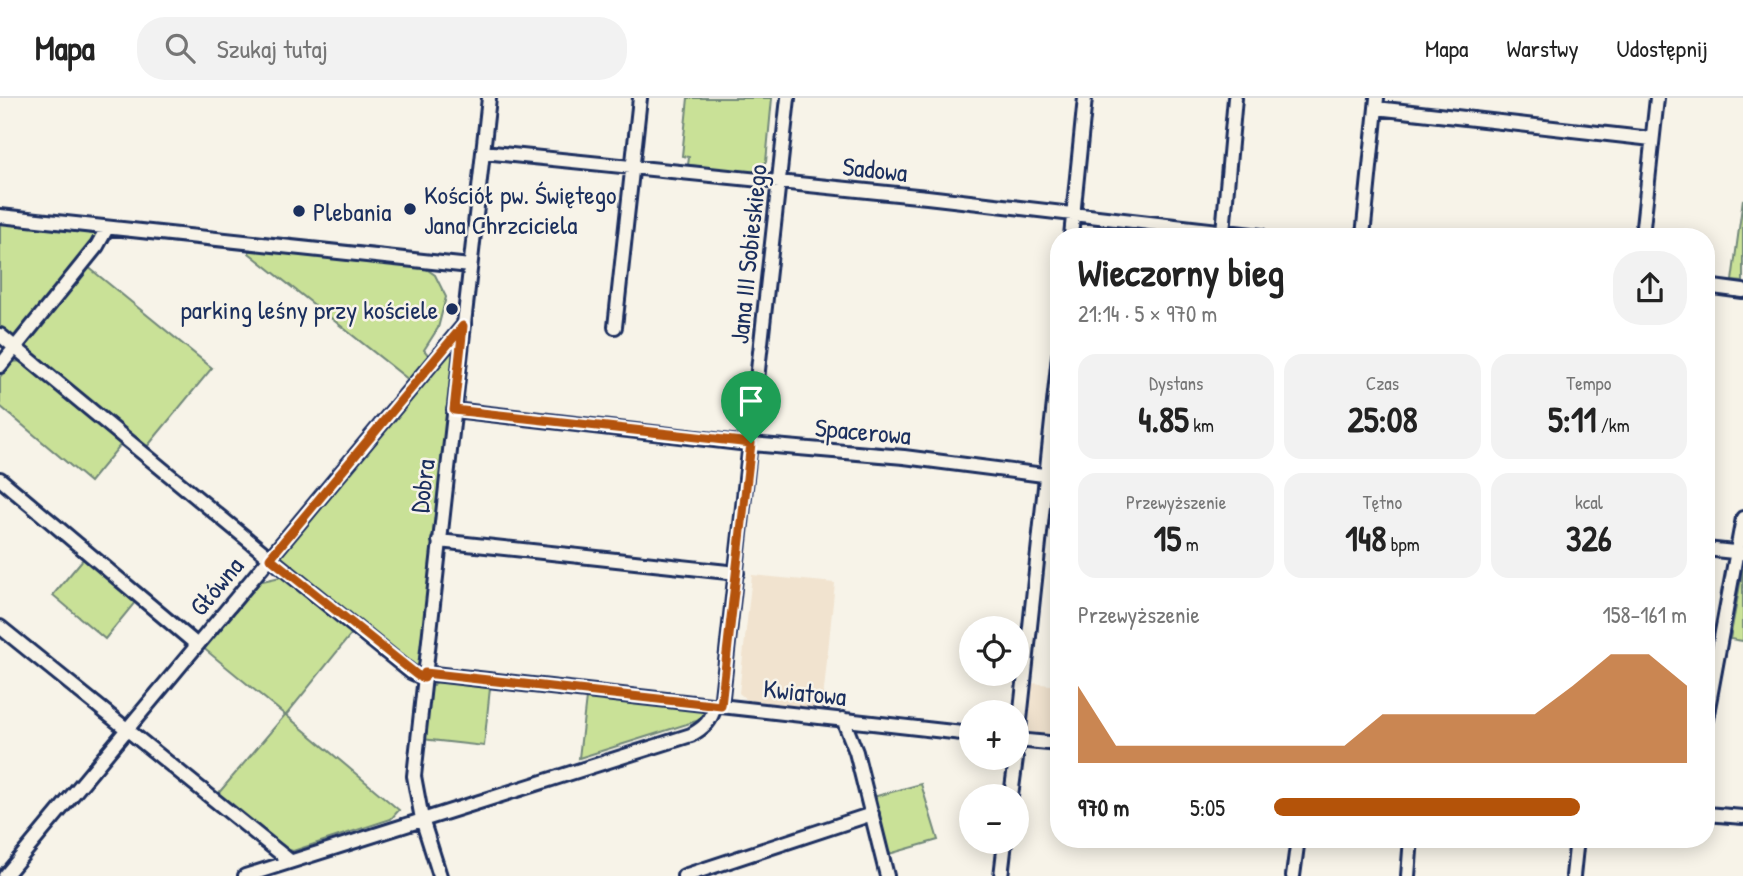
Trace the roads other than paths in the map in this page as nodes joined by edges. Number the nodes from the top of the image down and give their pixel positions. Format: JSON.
{"nodes":[{"id":1,"x":489,"y":98,"type":"edge"},
{"id":2,"x":640,"y":98,"type":"edge"},
{"id":3,"x":788,"y":98,"type":"edge"},
{"id":4,"x":1085,"y":98,"type":"edge"},
{"id":5,"x":1235,"y":98,"type":"edge"},
{"id":6,"x":1657,"y":98,"type":"edge"},
{"id":7,"x":1377,"y":103,"type":"edge"},
{"id":8,"x":1652,"y":139,"type":"junction"},
{"id":9,"x":483,"y":152,"type":"junction"},
{"id":10,"x":633,"y":166,"type":"junction"},
{"id":11,"x":779,"y":182,"type":"junction"},
{"id":12,"x":1074,"y":214,"type":"junction"},
{"id":13,"x":0,"y":216,"type":"edge"},
{"id":14,"x":107,"y":228,"type":"junction"},
{"id":15,"x":1072,"y":228,"type":"edge"},
{"id":16,"x":1190,"y":228,"type":"edge"},
{"id":17,"x":1223,"y":228,"type":"edge"},
{"id":18,"x":1364,"y":228,"type":"edge"},
{"id":19,"x":1643,"y":228,"type":"edge"},
{"id":20,"x":470,"y":266,"type":"junction"},
{"id":21,"x":1715,"y":287,"type":"edge"},
{"id":22,"x":1743,"y":291,"type":"edge"},
{"id":23,"x":463,"y":326,"type":"junction"},
{"id":24,"x":615,"y":327,"type":"dead end"},
{"id":25,"x":0,"y":335,"type":"edge"},
{"id":26,"x":16,"y":347,"type":"junction"},
{"id":27,"x":0,"y":366,"type":"edge"},
{"id":28,"x":454,"y":410,"type":"junction"},
{"id":29,"x":751,"y":443,"type":"junction"},
{"id":30,"x":1050,"y":476,"type":"edge"},
{"id":31,"x":0,"y":478,"type":"edge"},
{"id":32,"x":1050,"y":498,"type":"edge"},
{"id":33,"x":1743,"y":518,"type":"edge"},
{"id":34,"x":439,"y":541,"type":"junction"},
{"id":35,"x":1715,"y":551,"type":"edge"},
{"id":36,"x":1740,"y":553,"type":"edge"},
{"id":37,"x":270,"y":558,"type":"junction"},
{"id":38,"x":737,"y":573,"type":"junction"},
{"id":39,"x":0,"y":627,"type":"edge"},
{"id":40,"x":196,"y":644,"type":"junction"},
{"id":41,"x":424,"y":675,"type":"junction"},
{"id":42,"x":1715,"y":675,"type":"edge"},
{"id":43,"x":1023,"y":700,"type":"edge"},
{"id":44,"x":718,"y":706,"type":"junction"},
{"id":45,"x":843,"y":719,"type":"junction"},
{"id":46,"x":127,"y":730,"type":"junction"},
{"id":47,"x":959,"y":733,"type":"edge"},
{"id":48,"x":1029,"y":743,"type":"edge"},
{"id":49,"x":1050,"y":744,"type":"edge"},
{"id":50,"x":872,"y":814,"type":"junction"},
{"id":51,"x":1715,"y":815,"type":"edge"},
{"id":52,"x":1743,"y":817,"type":"edge"},
{"id":53,"x":422,"y":819,"type":"junction"},
{"id":54,"x":1297,"y":848,"type":"edge"},
{"id":55,"x":1410,"y":848,"type":"edge"},
{"id":56,"x":1576,"y":848,"type":"edge"},
{"id":57,"x":1004,"y":854,"type":"edge"},
{"id":58,"x":290,"y":861,"type":"junction"},
{"id":59,"x":5,"y":876,"type":"edge"},
{"id":60,"x":245,"y":876,"type":"edge"},
{"id":61,"x":440,"y":876,"type":"edge"},
{"id":62,"x":684,"y":876,"type":"edge"},
{"id":63,"x":887,"y":876,"type":"edge"},
{"id":64,"x":1001,"y":876,"type":"edge"},
{"id":65,"x":1293,"y":876,"type":"edge"},
{"id":66,"x":1408,"y":876,"type":"edge"},
{"id":67,"x":1573,"y":876,"type":"edge"}],
"edges":[{"from":1,"to":9,"type":"street","name":"Dobra"},
{"from":2,"to":10,"type":"street"},
{"from":3,"to":11,"type":"street","name":"Jana III Sobieskiego"},
{"from":4,"to":12,"type":"street"},
{"from":5,"to":17,"type":"street"},
{"from":6,"to":8,"type":"street"},
{"from":7,"to":8,"type":"street"},
{"from":7,"to":18,"type":"street"},
{"from":8,"to":19,"type":"street"},
{"from":9,"to":10,"type":"street","name":"Sadowa"},
{"from":9,"to":20,"type":"street","name":"Dobra"},
{"from":10,"to":11,"type":"street","name":"Sadowa"},
{"from":10,"to":24,"type":"street"},
{"from":11,"to":12,"type":"street","name":"Sadowa"},
{"from":11,"to":29,"type":"street","name":"Jana III Sobieskiego"},
{"from":12,"to":15,"type":"street"},
{"from":12,"to":16,"type":"street","name":"Sadowa"},
{"from":13,"to":14,"type":"street"},
{"from":14,"to":20,"type":"street"},
{"from":14,"to":26,"type":"street"},
{"from":20,"to":23,"type":"street","name":"Dobra"},
{"from":21,"to":22,"type":"street"},
{"from":23,"to":28,"type":"street","name":"Dobra"},
{"from":23,"to":37,"type":"street","name":"Główna"},
{"from":25,"to":26,"type":"street"},
{"from":26,"to":27,"type":"street"},
{"from":26,"to":37,"type":"street"},
{"from":28,"to":29,"type":"street","name":"Spacerowa"},
{"from":28,"to":34,"type":"street","name":"Dobra"},
{"from":29,"to":30,"type":"street","name":"Spacerowa"},
{"from":29,"to":38,"type":"street","name":"Jana III Sobieskiego"},
{"from":31,"to":40,"type":"street"},
{"from":32,"to":43,"type":"street"},
{"from":33,"to":36,"type":"street"},
{"from":34,"to":38,"type":"street"},
{"from":34,"to":41,"type":"street","name":"Dobra"},
{"from":35,"to":36,"type":"street"},
{"from":36,"to":42,"type":"street"},
{"from":37,"to":40,"type":"street","name":"Główna"},
{"from":37,"to":41,"type":"street"},
{"from":38,"to":44,"type":"street","name":"Jana III Sobieskiego"},
{"from":39,"to":46,"type":"street"},
{"from":40,"to":46,"type":"street","name":"Główna"},
{"from":41,"to":44,"type":"street","name":"Kwiatowa"},
{"from":41,"to":53,"type":"street","name":"Dobra"},
{"from":44,"to":45,"type":"street","name":"Kwiatowa"},
{"from":44,"to":53,"type":"street"},
{"from":45,"to":47,"type":"street","name":"Kwiatowa"},
{"from":45,"to":50,"type":"street"},
{"from":46,"to":58,"type":"street"},
{"from":46,"to":59,"type":"street","name":"Główna"},
{"from":48,"to":49,"type":"street"},
{"from":50,"to":62,"type":"street"},
{"from":50,"to":63,"type":"street"},
{"from":51,"to":52,"type":"street"},
{"from":53,"to":58,"type":"street"},
{"from":53,"to":61,"type":"street","name":"Dobra"},
{"from":54,"to":65,"type":"street"},
{"from":55,"to":66,"type":"street"},
{"from":56,"to":67,"type":"street"},
{"from":57,"to":64,"type":"street"},
{"from":58,"to":60,"type":"street"}]}
